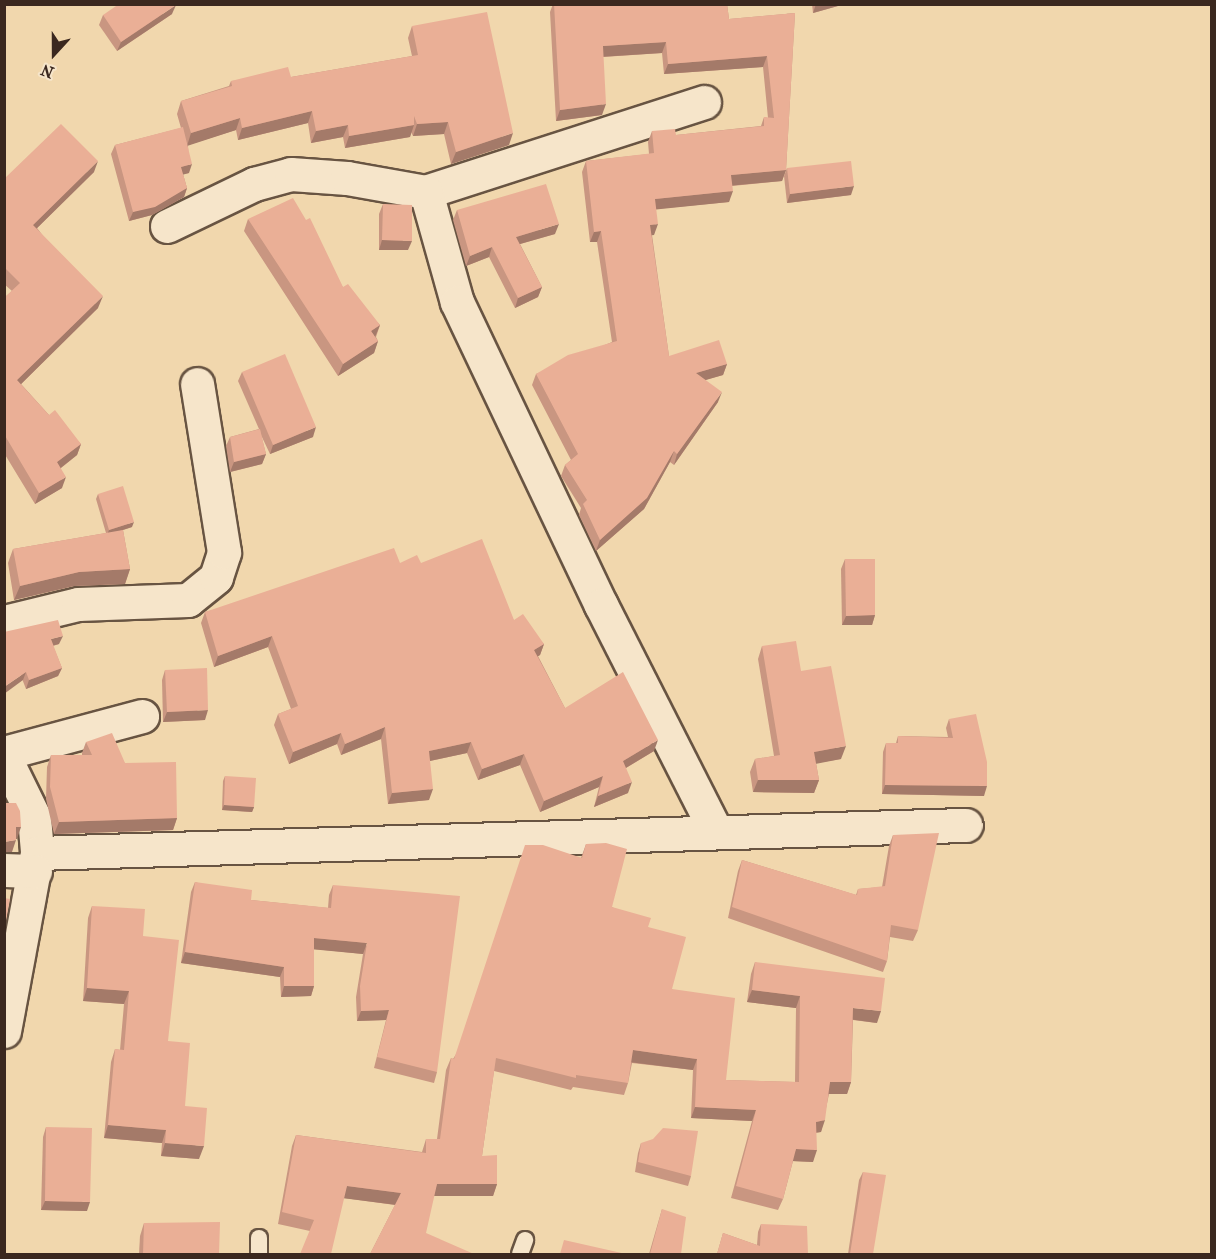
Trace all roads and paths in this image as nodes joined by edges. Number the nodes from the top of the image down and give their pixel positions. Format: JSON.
{"nodes":[{"id":1,"x":704,"y":102,"type":"dead end"},
{"id":2,"x":426,"y":192,"type":"junction"},
{"id":3,"x":166,"y":226,"type":"dead end"},
{"id":4,"x":197,"y":384,"type":"dead end"},
{"id":5,"x":4,"y":622,"type":"edge"},
{"id":6,"x":142,"y":716,"type":"dead end"},
{"id":7,"x":4,"y":754,"type":"edge"},
{"id":8,"x":966,"y":825,"type":"dead end"},
{"id":9,"x":716,"y":832,"type":"junction"},
{"id":10,"x":25,"y":865,"type":"edge"},
{"id":11,"x":4,"y":1031,"type":"edge"}],
"edges":[{"from":1,"to":2,"type":"street"},
{"from":2,"to":3,"type":"street"},
{"from":2,"to":9,"type":"street"},
{"from":4,"to":5,"type":"street"},
{"from":6,"to":7,"type":"street"},
{"from":7,"to":10,"type":"street"},
{"from":8,"to":9,"type":"street"},
{"from":9,"to":10,"type":"street"},
{"from":10,"to":11,"type":"street"}]}
